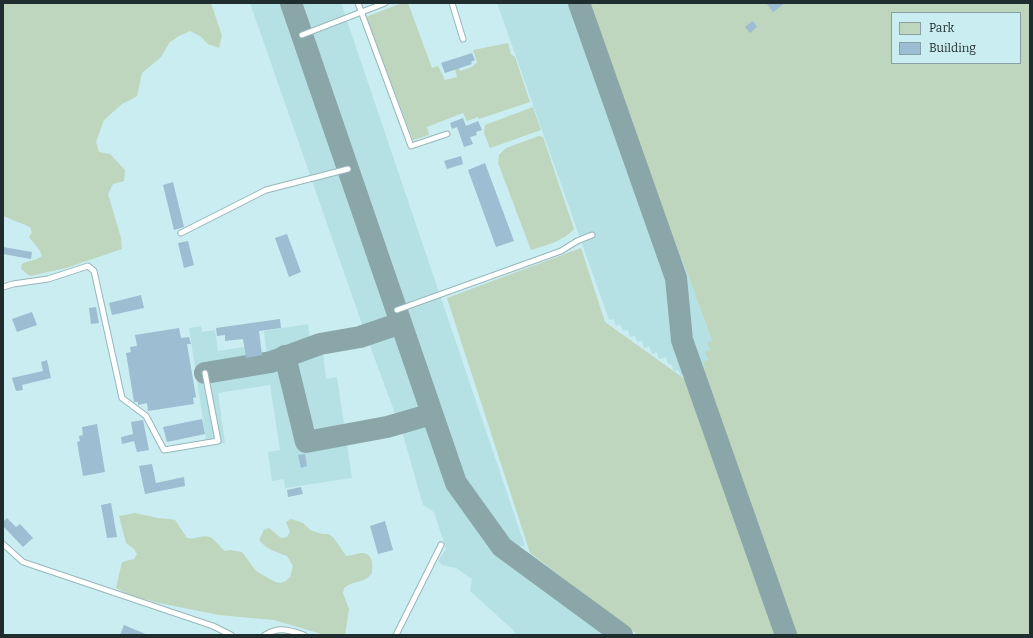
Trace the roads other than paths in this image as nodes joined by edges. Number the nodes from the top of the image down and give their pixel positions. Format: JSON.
{"nodes":[{"id":1,"x":358,"y":3,"type":"edge"},
{"id":2,"x":385,"y":3,"type":"edge"},
{"id":3,"x":452,"y":3,"type":"edge"},
{"id":4,"x":362,"y":12,"type":"junction"},
{"id":5,"x":302,"y":35,"type":"dead end"},
{"id":6,"x":463,"y":39,"type":"dead end"},
{"id":7,"x":447,"y":134,"type":"dead end"},
{"id":8,"x":348,"y":169,"type":"dead end"},
{"id":9,"x":180,"y":233,"type":"dead end"},
{"id":10,"x":592,"y":235,"type":"dead end"},
{"id":11,"x":3,"y":287,"type":"edge"},
{"id":12,"x":396,"y":310,"type":"dead end"},
{"id":13,"x":205,"y":374,"type":"dead end"},
{"id":14,"x":3,"y":544,"type":"edge"},
{"id":15,"x":441,"y":545,"type":"dead end"},
{"id":16,"x":231,"y":635,"type":"edge"},
{"id":17,"x":265,"y":635,"type":"edge"},
{"id":18,"x":304,"y":635,"type":"edge"},
{"id":19,"x":396,"y":635,"type":"edge"}],
"edges":[{"from":1,"to":4,"type":"lane"},
{"from":2,"to":4,"type":"lane"},
{"from":3,"to":6,"type":"lane"},
{"from":4,"to":5,"type":"lane"},
{"from":4,"to":7,"type":"lane"},
{"from":8,"to":9,"type":"lane"},
{"from":10,"to":12,"type":"lane"},
{"from":11,"to":13,"type":"lane"},
{"from":14,"to":16,"type":"lane"},
{"from":15,"to":19,"type":"lane"},
{"from":17,"to":18,"type":"lane"}]}
